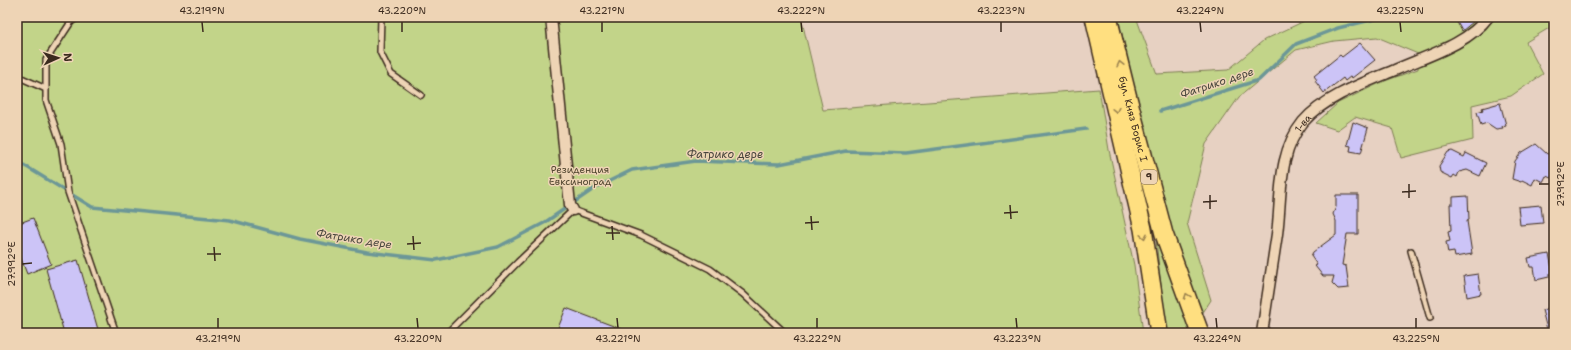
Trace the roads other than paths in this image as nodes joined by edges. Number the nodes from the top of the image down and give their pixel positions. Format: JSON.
{"nodes":[{"id":1,"x":78,"y":17,"type":"edge"},
{"id":2,"x":381,"y":17,"type":"edge"},
{"id":3,"x":551,"y":17,"type":"edge"},
{"id":4,"x":1094,"y":17,"type":"edge"},
{"id":5,"x":1108,"y":17,"type":"edge"},
{"id":6,"x":1488,"y":17,"type":"edge"},
{"id":7,"x":17,"y":76,"type":"edge"},
{"id":8,"x":46,"y":89,"type":"junction"},
{"id":9,"x":421,"y":95,"type":"dead end"},
{"id":10,"x":574,"y":210,"type":"junction"},
{"id":11,"x":1411,"y":251,"type":"dead end"},
{"id":12,"x":1430,"y":318,"type":"dead end"},
{"id":13,"x":116,"y":333,"type":"edge"},
{"id":14,"x":447,"y":333,"type":"edge"},
{"id":15,"x":785,"y":333,"type":"edge"},
{"id":16,"x":1159,"y":333,"type":"edge"},
{"id":17,"x":1200,"y":333,"type":"edge"},
{"id":18,"x":1262,"y":333,"type":"edge"}],
"edges":[{"from":1,"to":8,"type":"lane"},
{"from":2,"to":9,"type":"lane"},
{"from":3,"to":10,"type":"street"},
{"from":4,"to":16,"type":"highway","name":"бул. Княз Борис I","number":"9","one_way":true},
{"from":17,"to":5,"type":"highway","name":"бул. Княз Борис I","number":"9","one_way":true},
{"from":6,"to":18,"type":"street","name":"1-ва"},
{"from":7,"to":8,"type":"lane"},
{"from":8,"to":13,"type":"lane"},
{"from":10,"to":14,"type":"lane"},
{"from":10,"to":15,"type":"lane"},
{"from":11,"to":12,"type":"lane"}]}
